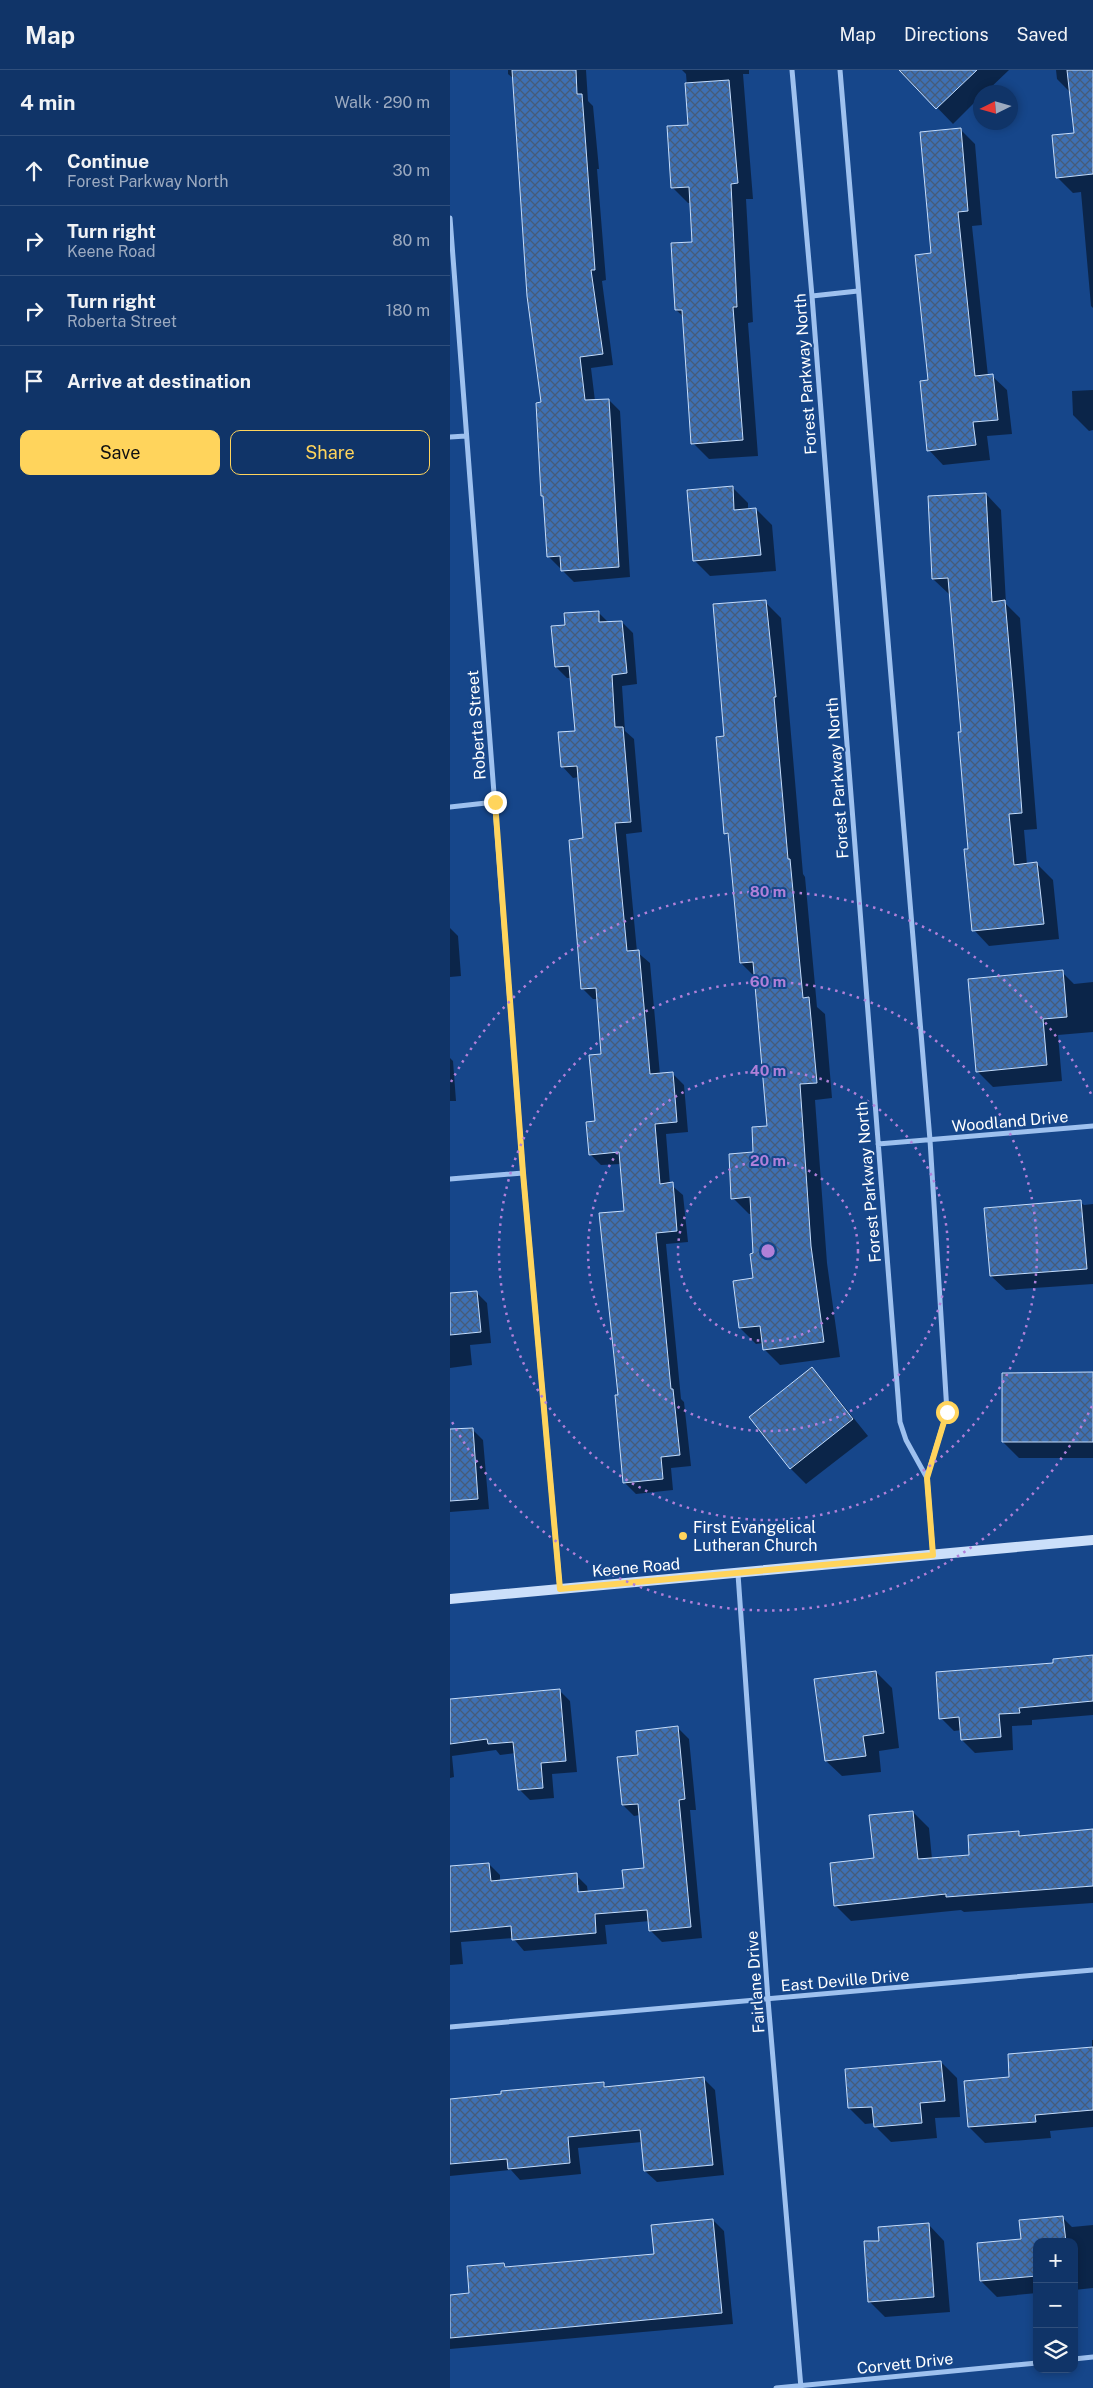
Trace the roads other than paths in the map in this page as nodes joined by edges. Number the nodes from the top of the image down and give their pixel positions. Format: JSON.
{"nodes":[{"id":1,"x":792,"y":70,"type":"edge"},
{"id":2,"x":840,"y":70,"type":"edge"},
{"id":3,"x":450,"y":218,"type":"edge"},
{"id":4,"x":858,"y":292,"type":"junction"},
{"id":5,"x":812,"y":296,"type":"junction"},
{"id":6,"x":466,"y":436,"type":"junction"},
{"id":7,"x":450,"y":437,"type":"edge"},
{"id":8,"x":495,"y":802,"type":"junction"},
{"id":9,"x":450,"y":807,"type":"edge"},
{"id":10,"x":1093,"y":1126,"type":"edge"},
{"id":11,"x":930,"y":1140,"type":"junction"},
{"id":12,"x":878,"y":1144,"type":"junction"},
{"id":13,"x":523,"y":1173,"type":"junction"},
{"id":14,"x":450,"y":1179,"type":"edge"},
{"id":15,"x":927,"y":1478,"type":"junction"},
{"id":16,"x":1093,"y":1540,"type":"edge"},
{"id":17,"x":933,"y":1555,"type":"junction"},
{"id":18,"x":738,"y":1574,"type":"junction"},
{"id":19,"x":560,"y":1589,"type":"junction"},
{"id":20,"x":450,"y":1599,"type":"edge"},
{"id":21,"x":1093,"y":1970,"type":"edge"},
{"id":22,"x":768,"y":2000,"type":"junction"},
{"id":23,"x":450,"y":2027,"type":"edge"},
{"id":24,"x":1093,"y":2357,"type":"edge"},
{"id":25,"x":1078,"y":2359,"type":"edge"},
{"id":26,"x":1033,"y":2363,"type":"edge"},
{"id":27,"x":800,"y":2387,"type":"edge"},
{"id":28,"x":776,"y":2388,"type":"edge"}],
"edges":[{"from":1,"to":5,"type":"street","name":"Forest Parkway North"},
{"from":2,"to":4,"type":"street","name":"Forest Parkway North"},
{"from":3,"to":6,"type":"street","name":"Roberta Street"},
{"from":4,"to":5,"type":"street"},
{"from":4,"to":11,"type":"street","name":"Forest Parkway North"},
{"from":5,"to":12,"type":"street","name":"Forest Parkway North"},
{"from":6,"to":7,"type":"street"},
{"from":6,"to":8,"type":"street","name":"Roberta Street"},
{"from":8,"to":9,"type":"street"},
{"from":8,"to":13,"type":"street","name":"Roberta Street"},
{"from":10,"to":11,"type":"street","name":"Woodland Drive"},
{"from":11,"to":12,"type":"street","name":"Woodland Drive"},
{"from":11,"to":15,"type":"street","name":"Forest Parkway North"},
{"from":12,"to":15,"type":"street","name":"Forest Parkway North"},
{"from":13,"to":14,"type":"street"},
{"from":13,"to":19,"type":"street","name":"Roberta Street"},
{"from":15,"to":17,"type":"street","name":"Forest Parkway North"},
{"from":16,"to":17,"type":"main road","name":"Keene Road"},
{"from":17,"to":18,"type":"main road","name":"Keene Road"},
{"from":18,"to":19,"type":"main road","name":"Keene Road"},
{"from":18,"to":22,"type":"street","name":"Fairlane Drive"},
{"from":19,"to":20,"type":"main road","name":"Keene Road"},
{"from":21,"to":22,"type":"street","name":"East Deville Drive"},
{"from":22,"to":23,"type":"street","name":"East Deville Drive"},
{"from":22,"to":27,"type":"street","name":"Fairlane Drive"},
{"from":24,"to":25,"type":"street"},
{"from":26,"to":27,"type":"street","name":"Corvett Drive"},
{"from":27,"to":28,"type":"street","name":"Corvett Drive"}]}
